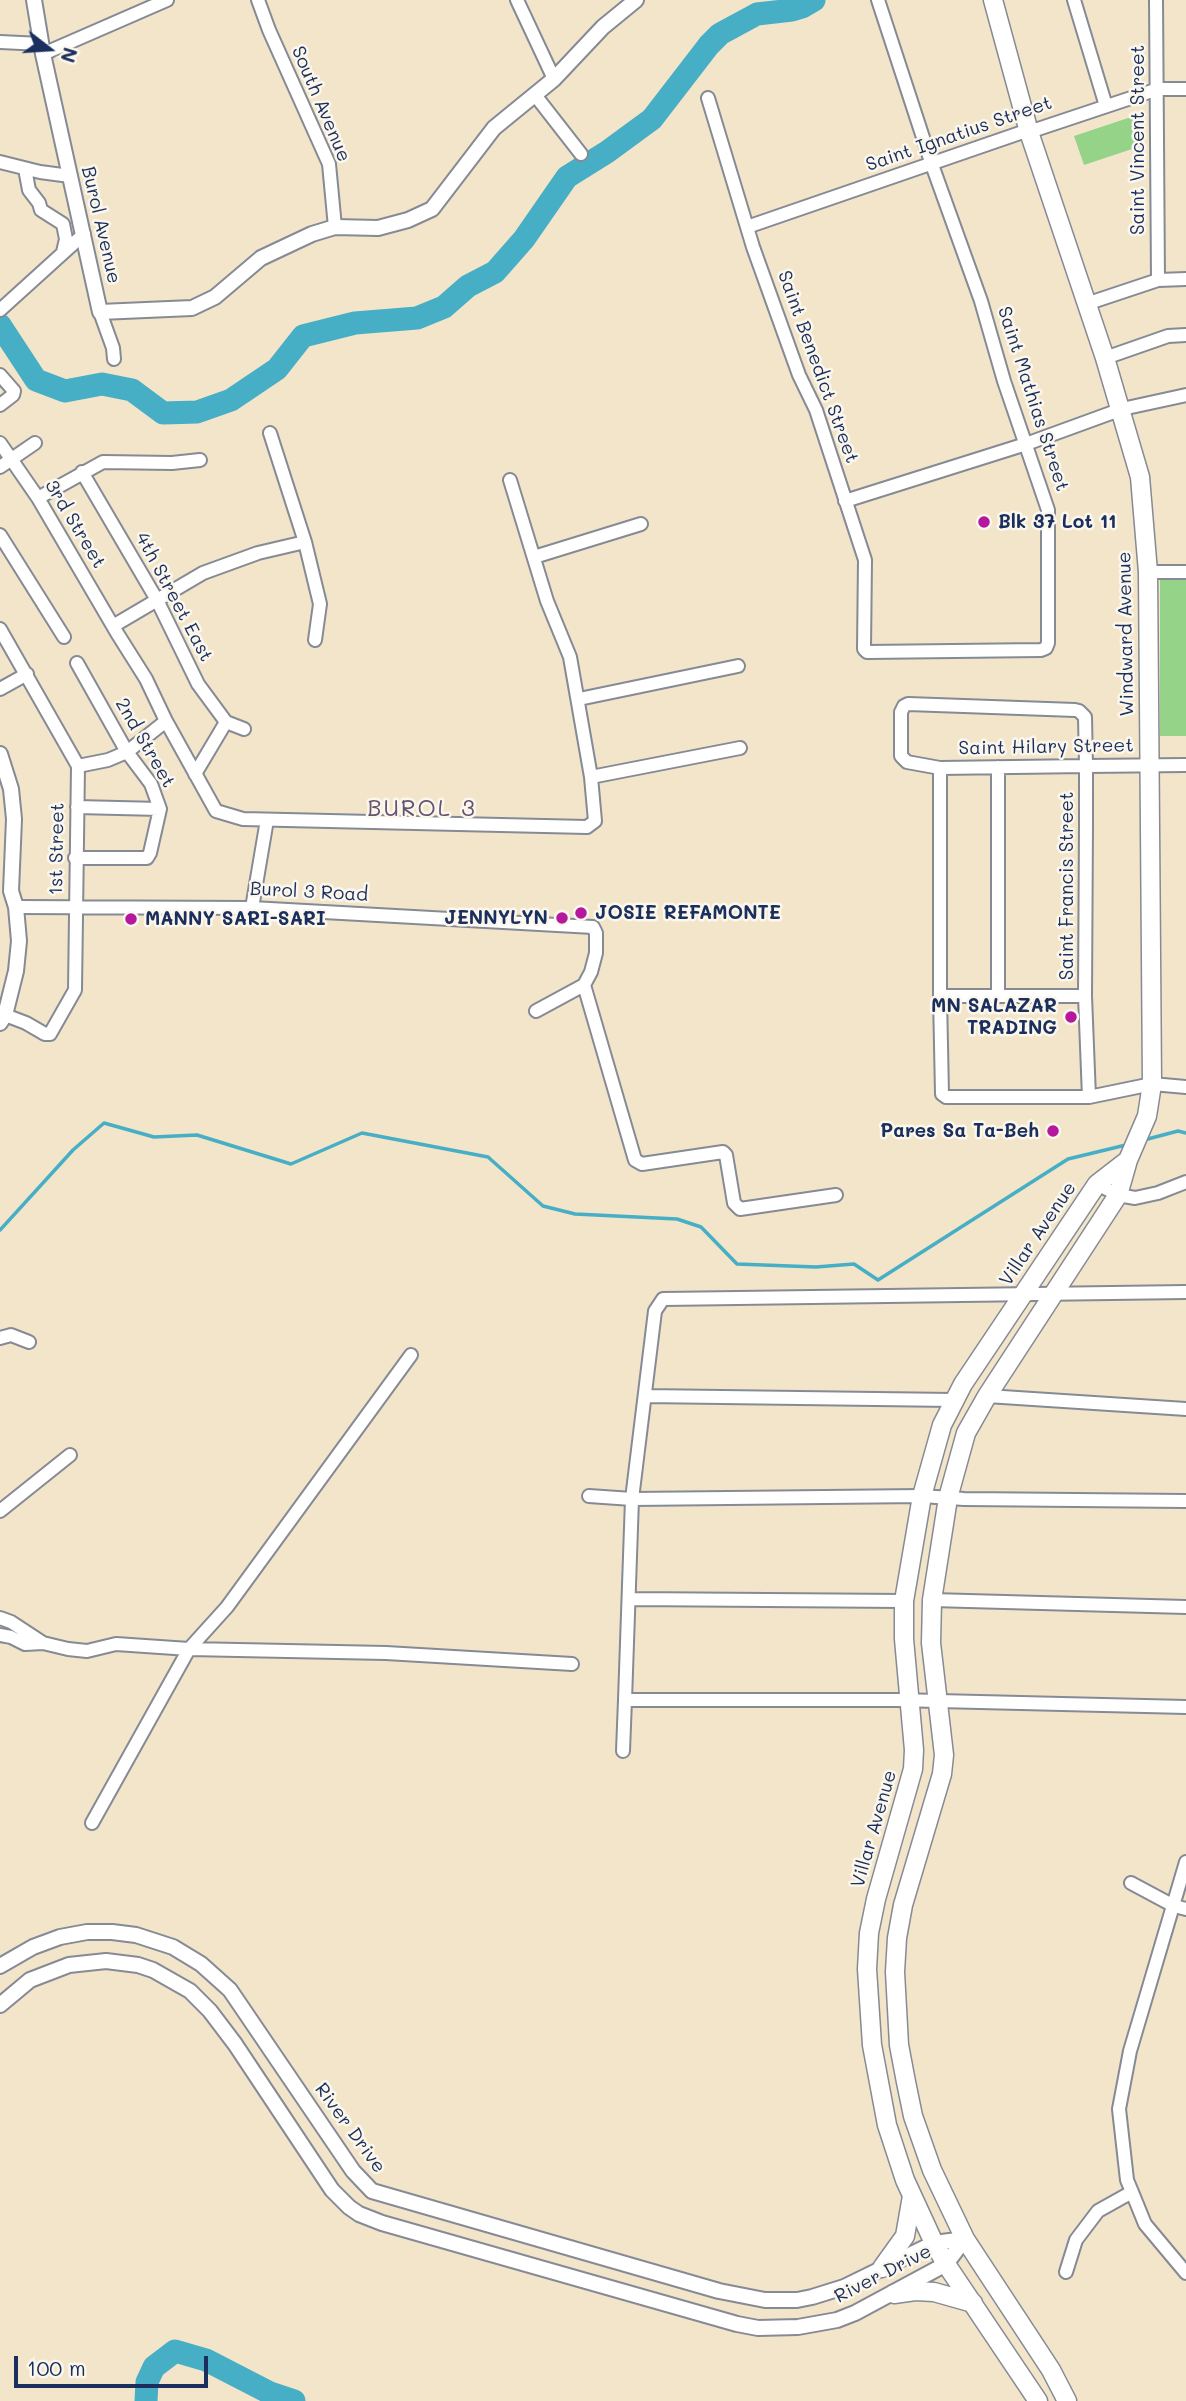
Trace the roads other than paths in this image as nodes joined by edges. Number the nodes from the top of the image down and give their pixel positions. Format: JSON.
{"nodes":[{"id":1,"x":34,"y":0,"type":"edge"},
{"id":2,"x":167,"y":0,"type":"edge"},
{"id":3,"x":258,"y":0,"type":"edge"},
{"id":4,"x":517,"y":0,"type":"edge"},
{"id":5,"x":636,"y":0,"type":"edge"},
{"id":6,"x":878,"y":0,"type":"edge"},
{"id":7,"x":993,"y":0,"type":"edge"},
{"id":8,"x":1074,"y":0,"type":"edge"},
{"id":9,"x":1156,"y":0,"type":"edge"},
{"id":10,"x":0,"y":42,"type":"edge"},
{"id":11,"x":42,"y":49,"type":"junction"},
{"id":12,"x":554,"y":79,"type":"junction"},
{"id":13,"x":1158,"y":89,"type":"junction"},
{"id":14,"x":1186,"y":89,"type":"edge"},
{"id":15,"x":535,"y":95,"type":"junction"},
{"id":16,"x":708,"y":98,"type":"dead end"},
{"id":17,"x":1106,"y":106,"type":"junction"},
{"id":18,"x":1029,"y":132,"type":"junction"},
{"id":19,"x":582,"y":154,"type":"dead end"},
{"id":20,"x":0,"y":162,"type":"edge"},
{"id":21,"x":931,"y":162,"type":"junction"},
{"id":22,"x":25,"y":169,"type":"junction"},
{"id":23,"x":70,"y":176,"type":"junction"},
{"id":24,"x":335,"y":227,"type":"junction"},
{"id":25,"x":747,"y":227,"type":"junction"},
{"id":26,"x":84,"y":234,"type":"junction"},
{"id":27,"x":63,"y":252,"type":"junction"},
{"id":28,"x":1186,"y":279,"type":"edge"},
{"id":29,"x":1158,"y":280,"type":"junction"},
{"id":30,"x":1086,"y":304,"type":"junction"},
{"id":31,"x":3,"y":307,"type":"edge"},
{"id":32,"x":100,"y":312,"type":"junction"},
{"id":33,"x":1186,"y":335,"type":"edge"},
{"id":34,"x":1105,"y":358,"type":"junction"},
{"id":35,"x":114,"y":359,"type":"dead end"},
{"id":36,"x":0,"y":375,"type":"edge"},
{"id":37,"x":1186,"y":395,"type":"edge"},
{"id":38,"x":0,"y":405,"type":"edge"},
{"id":39,"x":1122,"y":409,"type":"junction"},
{"id":40,"x":270,"y":433,"type":"dead end"},
{"id":41,"x":0,"y":443,"type":"edge"},
{"id":42,"x":35,"y":443,"type":"dead end"},
{"id":43,"x":1026,"y":444,"type":"junction"},
{"id":44,"x":12,"y":458,"type":"junction"},
{"id":45,"x":200,"y":460,"type":"dead end"},
{"id":46,"x":0,"y":467,"type":"edge"},
{"id":47,"x":82,"y":472,"type":"junction"},
{"id":48,"x":510,"y":480,"type":"dead end"},
{"id":49,"x":38,"y":498,"type":"junction"},
{"id":50,"x":845,"y":501,"type":"junction"},
{"id":51,"x":641,"y":524,"type":"dead end"},
{"id":52,"x":0,"y":535,"type":"edge"},
{"id":53,"x":306,"y":542,"type":"junction"},
{"id":54,"x":534,"y":557,"type":"junction"},
{"id":55,"x":1148,"y":572,"type":"junction"},
{"id":56,"x":1186,"y":572,"type":"edge"},
{"id":57,"x":157,"y":600,"type":"junction"},
{"id":58,"x":113,"y":626,"type":"junction"},
{"id":59,"x":0,"y":629,"type":"edge"},
{"id":60,"x":64,"y":637,"type":"dead end"},
{"id":61,"x":315,"y":640,"type":"dead end"},
{"id":62,"x":867,"y":652,"type":"joint"},
{"id":63,"x":77,"y":663,"type":"dead end"},
{"id":64,"x":738,"y":666,"type":"dead end"},
{"id":65,"x":27,"y":674,"type":"junction"},
{"id":66,"x":0,"y":689,"type":"edge"},
{"id":67,"x":579,"y":698,"type":"junction"},
{"id":68,"x":1085,"y":717,"type":"joint"},
{"id":69,"x":166,"y":721,"type":"junction"},
{"id":70,"x":226,"y":722,"type":"junction"},
{"id":71,"x":244,"y":729,"type":"dead end"},
{"id":72,"x":740,"y":748,"type":"dead end"},
{"id":73,"x":127,"y":752,"type":"junction"},
{"id":74,"x":0,"y":754,"type":"edge"},
{"id":75,"x":1086,"y":765,"type":"junction"},
{"id":76,"x":1149,"y":765,"type":"junction"},
{"id":77,"x":1186,"y":765,"type":"edge"},
{"id":78,"x":78,"y":766,"type":"junction"},
{"id":79,"x":998,"y":767,"type":"junction"},
{"id":80,"x":940,"y":768,"type":"junction"},
{"id":81,"x":194,"y":774,"type":"junction"},
{"id":82,"x":591,"y":777,"type":"junction"},
{"id":83,"x":77,"y":807,"type":"junction"},
{"id":84,"x":160,"y":809,"type":"junction"},
{"id":85,"x":267,"y":820,"type":"junction"},
{"id":86,"x":75,"y":858,"type":"junction"},
{"id":87,"x":6,"y":891,"type":"edge"},
{"id":88,"x":16,"y":907,"type":"junction"},
{"id":89,"x":76,"y":907,"type":"junction"},
{"id":90,"x":252,"y":908,"type":"junction"},
{"id":91,"x":584,"y":985,"type":"junction"},
{"id":92,"x":940,"y":996,"type":"junction"},
{"id":93,"x":998,"y":996,"type":"junction"},
{"id":94,"x":1085,"y":996,"type":"junction"},
{"id":95,"x":536,"y":1011,"type":"dead end"},
{"id":96,"x":2,"y":1019,"type":"edge"},
{"id":97,"x":1186,"y":1087,"type":"edge"},
{"id":98,"x":1152,"y":1089,"type":"junction"},
{"id":99,"x":1089,"y":1097,"type":"junction"},
{"id":100,"x":1128,"y":1160,"type":"junction"},
{"id":101,"x":1186,"y":1182,"type":"edge"},
{"id":102,"x":1097,"y":1184,"type":"junction"},
{"id":103,"x":835,"y":1195,"type":"dead end"},
{"id":104,"x":1118,"y":1195,"type":"junction"},
{"id":105,"x":1055,"y":1292,"type":"junction"},
{"id":106,"x":1186,"y":1292,"type":"edge"},
{"id":107,"x":1023,"y":1294,"type":"junction"},
{"id":108,"x":0,"y":1338,"type":"edge"},
{"id":109,"x":30,"y":1342,"type":"dead end"},
{"id":110,"x":411,"y":1354,"type":"dead end"},
{"id":111,"x":645,"y":1396,"type":"junction"},
{"id":112,"x":988,"y":1396,"type":"junction"},
{"id":113,"x":953,"y":1400,"type":"junction"},
{"id":114,"x":1186,"y":1409,"type":"edge"},
{"id":115,"x":70,"y":1455,"type":"dead end"},
{"id":116,"x":589,"y":1496,"type":"dead end"},
{"id":117,"x":922,"y":1496,"type":"junction"},
{"id":118,"x":948,"y":1498,"type":"junction"},
{"id":119,"x":632,"y":1499,"type":"junction"},
{"id":120,"x":1186,"y":1501,"type":"edge"},
{"id":121,"x":0,"y":1511,"type":"edge"},
{"id":122,"x":629,"y":1599,"type":"junction"},
{"id":123,"x":932,"y":1600,"type":"junction"},
{"id":124,"x":904,"y":1601,"type":"junction"},
{"id":125,"x":1186,"y":1607,"type":"edge"},
{"id":126,"x":0,"y":1618,"type":"edge"},
{"id":127,"x":0,"y":1635,"type":"edge"},
{"id":128,"x":43,"y":1643,"type":"junction"},
{"id":129,"x":190,"y":1649,"type":"junction"},
{"id":130,"x":572,"y":1664,"type":"dead end"},
{"id":131,"x":625,"y":1700,"type":"junction"},
{"id":132,"x":911,"y":1700,"type":"junction"},
{"id":133,"x":938,"y":1701,"type":"junction"},
{"id":134,"x":1186,"y":1707,"type":"edge"},
{"id":135,"x":623,"y":1751,"type":"dead end"},
{"id":136,"x":92,"y":1823,"type":"dead end"},
{"id":137,"x":1186,"y":1862,"type":"edge"},
{"id":138,"x":1132,"y":1883,"type":"dead end"},
{"id":139,"x":1180,"y":1907,"type":"edge"},
{"id":140,"x":0,"y":1966,"type":"edge"},
{"id":141,"x":0,"y":2005,"type":"edge"},
{"id":142,"x":1132,"y":2192,"type":"junction"},
{"id":143,"x":912,"y":2196,"type":"junction"},
{"id":144,"x":965,"y":2238,"type":"junction"},
{"id":145,"x":934,"y":2243,"type":"junction"},
{"id":146,"x":946,"y":2264,"type":"junction"},
{"id":147,"x":882,"y":2268,"type":"junction"},
{"id":148,"x":1066,"y":2272,"type":"dead end"},
{"id":149,"x":1186,"y":2273,"type":"edge"},
{"id":150,"x":894,"y":2294,"type":"junction"},
{"id":151,"x":973,"y":2302,"type":"junction"},
{"id":152,"x":1038,"y":2401,"type":"edge"},
{"id":153,"x":1067,"y":2401,"type":"edge"}],
"edges":[{"from":1,"to":11,"type":"street","name":"Burol Avenue"},
{"from":2,"to":11,"type":"street"},
{"from":3,"to":24,"type":"street","name":"South Avenue"},
{"from":4,"to":12,"type":"street"},
{"from":5,"to":12,"type":"street","name":"Burol Avenue"},
{"from":6,"to":21,"type":"street","name":"Saint Mathias Street"},
{"from":7,"to":18,"type":"main road","name":"Windward Avenue"},
{"from":8,"to":17,"type":"street"},
{"from":9,"to":13,"type":"street","name":"Saint Vincent Street"},
{"from":10,"to":11,"type":"street"},
{"from":11,"to":23,"type":"street","name":"Burol Avenue"},
{"from":12,"to":15,"type":"street","name":"Burol Avenue"},
{"from":13,"to":14,"type":"street","name":"Saint Ignatius Street"},
{"from":13,"to":17,"type":"street","name":"Saint Ignatius Street"},
{"from":13,"to":29,"type":"street","name":"Saint Vincent Street"},
{"from":15,"to":19,"type":"street"},
{"from":15,"to":24,"type":"street","name":"Burol Avenue"},
{"from":16,"to":25,"type":"street","name":"Saint Benedict Street"},
{"from":17,"to":18,"type":"street","name":"Saint Ignatius Street"},
{"from":18,"to":21,"type":"street","name":"Saint Ignatius Street"},
{"from":18,"to":30,"type":"main road","name":"Windward Avenue"},
{"from":20,"to":22,"type":"street"},
{"from":21,"to":25,"type":"street","name":"Saint Ignatius Street"},
{"from":21,"to":43,"type":"street","name":"Saint Mathias Street"},
{"from":22,"to":23,"type":"street"},
{"from":22,"to":27,"type":"street"},
{"from":23,"to":26,"type":"street","name":"Burol Avenue"},
{"from":24,"to":32,"type":"street","name":"Burol Avenue"},
{"from":25,"to":50,"type":"street","name":"Saint Benedict Street"},
{"from":26,"to":27,"type":"street"},
{"from":26,"to":32,"type":"street","name":"Burol Avenue"},
{"from":27,"to":31,"type":"street"},
{"from":28,"to":29,"type":"street"},
{"from":29,"to":30,"type":"street"},
{"from":30,"to":34,"type":"main road","name":"Windward Avenue"},
{"from":32,"to":35,"type":"street"},
{"from":33,"to":34,"type":"street"},
{"from":34,"to":39,"type":"main road","name":"Windward Avenue"},
{"from":36,"to":38,"type":"street"},
{"from":37,"to":39,"type":"street"},
{"from":39,"to":43,"type":"street"},
{"from":39,"to":55,"type":"main road","name":"Windward Avenue"},
{"from":40,"to":53,"type":"street"},
{"from":41,"to":44,"type":"street","name":"3rd Street"},
{"from":42,"to":44,"type":"street"},
{"from":43,"to":50,"type":"street"},
{"from":43,"to":62,"type":"street","name":"Saint Mathias Street"},
{"from":44,"to":46,"type":"street"},
{"from":44,"to":49,"type":"street","name":"3rd Street"},
{"from":45,"to":47,"type":"street"},
{"from":47,"to":49,"type":"street"},
{"from":47,"to":57,"type":"street","name":"4th Street East"},
{"from":48,"to":54,"type":"street"},
{"from":49,"to":58,"type":"street","name":"3rd Street"},
{"from":50,"to":62,"type":"street","name":"Saint Benedict Street"},
{"from":51,"to":54,"type":"street"},
{"from":52,"to":60,"type":"street"},
{"from":53,"to":57,"type":"street"},
{"from":53,"to":61,"type":"street"},
{"from":54,"to":67,"type":"street"},
{"from":55,"to":56,"type":"street"},
{"from":55,"to":76,"type":"main road","name":"Windward Avenue"},
{"from":57,"to":58,"type":"street"},
{"from":57,"to":70,"type":"street","name":"4th Street East"},
{"from":58,"to":69,"type":"street","name":"3rd Street"},
{"from":59,"to":65,"type":"street"},
{"from":63,"to":73,"type":"street","name":"2nd Street"},
{"from":64,"to":67,"type":"street"},
{"from":65,"to":66,"type":"street"},
{"from":65,"to":78,"type":"street"},
{"from":67,"to":82,"type":"street"},
{"from":68,"to":75,"type":"street","name":"Saint Francis Street"},
{"from":68,"to":80,"type":"street","name":"Saint Hilary Street"},
{"from":69,"to":73,"type":"street"},
{"from":69,"to":81,"type":"street","name":"3rd Street"},
{"from":70,"to":71,"type":"street"},
{"from":70,"to":81,"type":"street"},
{"from":72,"to":82,"type":"street"},
{"from":73,"to":78,"type":"street"},
{"from":73,"to":84,"type":"street","name":"2nd Street"},
{"from":74,"to":87,"type":"street"},
{"from":75,"to":76,"type":"street","name":"Saint Hilary Street"},
{"from":75,"to":79,"type":"street","name":"Saint Hilary Street"},
{"from":75,"to":94,"type":"street","name":"Saint Francis Street"},
{"from":76,"to":77,"type":"street","name":"Saint Hilary Street"},
{"from":76,"to":98,"type":"main road","name":"Windward Avenue"},
{"from":78,"to":83,"type":"street","name":"1st Street"},
{"from":79,"to":80,"type":"street","name":"Saint Hilary Street"},
{"from":79,"to":93,"type":"street"},
{"from":80,"to":92,"type":"street"},
{"from":81,"to":85,"type":"street","name":"3rd Street"},
{"from":82,"to":85,"type":"street","name":"3rd Street"},
{"from":83,"to":84,"type":"street"},
{"from":83,"to":86,"type":"street","name":"1st Street"},
{"from":84,"to":86,"type":"street","name":"2nd Street"},
{"from":85,"to":90,"type":"street"},
{"from":86,"to":89,"type":"street","name":"1st Street"},
{"from":87,"to":88,"type":"street"},
{"from":88,"to":89,"type":"street","name":"Burol 3 Road"},
{"from":88,"to":96,"type":"street"},
{"from":89,"to":90,"type":"street","name":"Burol 3 Road"},
{"from":89,"to":96,"type":"street","name":"1st Street"},
{"from":90,"to":91,"type":"street","name":"Burol 3 Road"},
{"from":91,"to":95,"type":"street"},
{"from":91,"to":103,"type":"street"},
{"from":92,"to":93,"type":"street"},
{"from":92,"to":99,"type":"street"},
{"from":93,"to":94,"type":"street"},
{"from":94,"to":99,"type":"street","name":"Saint Francis Street"},
{"from":97,"to":98,"type":"street"},
{"from":98,"to":99,"type":"street"},
{"from":98,"to":100,"type":"main road","name":"Windward Avenue"},
{"from":100,"to":102,"type":"main road","name":"Villar Avenue"},
{"from":100,"to":104,"type":"main road"},
{"from":101,"to":104,"type":"street"},
{"from":102,"to":104,"type":"street"},
{"from":102,"to":107,"type":"main road","name":"Villar Avenue"},
{"from":104,"to":105,"type":"main road"},
{"from":105,"to":106,"type":"street"},
{"from":105,"to":107,"type":"street"},
{"from":105,"to":112,"type":"main road"},
{"from":107,"to":111,"type":"street"},
{"from":107,"to":113,"type":"main road","name":"Villar Avenue"},
{"from":108,"to":109,"type":"street"},
{"from":110,"to":129,"type":"street"},
{"from":111,"to":113,"type":"street"},
{"from":111,"to":119,"type":"street"},
{"from":112,"to":114,"type":"street"},
{"from":112,"to":118,"type":"main road"},
{"from":113,"to":117,"type":"main road","name":"Villar Avenue"},
{"from":115,"to":121,"type":"street"},
{"from":116,"to":119,"type":"street"},
{"from":117,"to":118,"type":"street"},
{"from":117,"to":119,"type":"street"},
{"from":117,"to":124,"type":"main road","name":"Villar Avenue"},
{"from":118,"to":120,"type":"street"},
{"from":118,"to":123,"type":"main road"},
{"from":119,"to":122,"type":"street"},
{"from":122,"to":124,"type":"street"},
{"from":122,"to":131,"type":"street"},
{"from":123,"to":125,"type":"street"},
{"from":123,"to":133,"type":"main road"},
{"from":124,"to":132,"type":"main road","name":"Villar Avenue"},
{"from":126,"to":128,"type":"street"},
{"from":127,"to":128,"type":"street"},
{"from":128,"to":129,"type":"street"},
{"from":129,"to":130,"type":"street"},
{"from":129,"to":136,"type":"street"},
{"from":131,"to":132,"type":"street"},
{"from":131,"to":135,"type":"street"},
{"from":132,"to":133,"type":"street"},
{"from":132,"to":143,"type":"main road","name":"Villar Avenue"},
{"from":133,"to":134,"type":"street"},
{"from":133,"to":144,"type":"main road"},
{"from":137,"to":139,"type":"street"},
{"from":138,"to":139,"type":"street"},
{"from":139,"to":142,"type":"street"},
{"from":140,"to":147,"type":"street","name":"River Drive"},
{"from":141,"to":150,"type":"street","name":"River Drive"},
{"from":142,"to":148,"type":"street"},
{"from":142,"to":149,"type":"street"},
{"from":143,"to":145,"type":"main road","name":"Villar Avenue"},
{"from":143,"to":147,"type":"main road"},
{"from":144,"to":145,"type":"street","name":"River Drive"},
{"from":144,"to":146,"type":"street","name":"River Drive"},
{"from":144,"to":153,"type":"main road"},
{"from":145,"to":146,"type":"main road","name":"Villar Avenue"},
{"from":145,"to":147,"type":"street","name":"River Drive"},
{"from":146,"to":150,"type":"street","name":"River Drive"},
{"from":146,"to":151,"type":"main road","name":"Villar Avenue"},
{"from":150,"to":151,"type":"main road"},
{"from":151,"to":152,"type":"main road","name":"Villar Avenue"}]}
